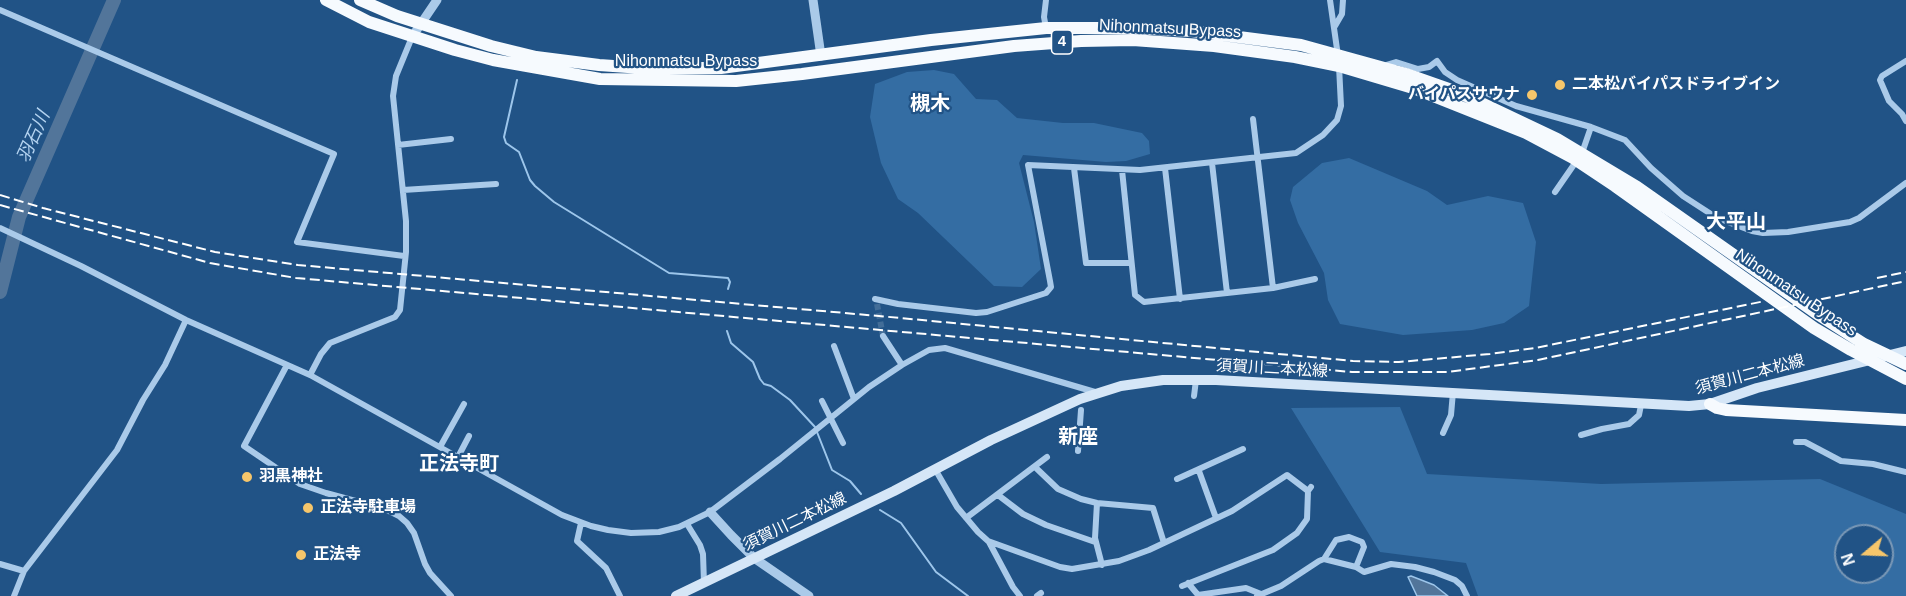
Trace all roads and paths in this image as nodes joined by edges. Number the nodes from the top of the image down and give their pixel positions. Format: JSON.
{"nodes":[{"id":1,"x":315,"y":0,"type":"edge"},
{"id":2,"x":326,"y":0,"type":"edge"},
{"id":3,"x":360,"y":0,"type":"edge"},
{"id":4,"x":436,"y":0,"type":"edge"},
{"id":5,"x":813,"y":0,"type":"edge"},
{"id":6,"x":1046,"y":0,"type":"edge"},
{"id":7,"x":1330,"y":0,"type":"edge"},
{"id":8,"x":1343,"y":0,"type":"edge"},
{"id":9,"x":0,"y":10,"type":"edge"},
{"id":10,"x":369,"y":22,"type":"junction"},
{"id":11,"x":420,"y":24,"type":"junction"},
{"id":12,"x":1335,"y":26,"type":"junction"},
{"id":13,"x":1046,"y":28,"type":"junction"},
{"id":14,"x":412,"y":37,"type":"junction"},
{"id":15,"x":821,"y":56,"type":"junction"},
{"id":16,"x":1338,"y":60,"type":"junction"},
{"id":17,"x":1906,"y":62,"type":"edge"},
{"id":18,"x":1379,"y":67,"type":"junction"},
{"id":19,"x":1253,"y":119,"type":"dead end"},
{"id":20,"x":1906,"y":121,"type":"edge"},
{"id":21,"x":1591,"y":127,"type":"junction"},
{"id":22,"x":451,"y":139,"type":"dead end"},
{"id":23,"x":398,"y":145,"type":"junction"},
{"id":24,"x":1579,"y":157,"type":"junction"},
{"id":25,"x":1257,"y":158,"type":"junction"},
{"id":26,"x":1212,"y":164,"type":"junction"},
{"id":27,"x":1074,"y":168,"type":"junction"},
{"id":28,"x":1165,"y":168,"type":"junction"},
{"id":29,"x":1122,"y":170,"type":"junction"},
{"id":30,"x":1906,"y":183,"type":"edge"},
{"id":31,"x":496,"y":184,"type":"dead end"},
{"id":32,"x":403,"y":190,"type":"junction"},
{"id":33,"x":1555,"y":192,"type":"dead end"},
{"id":34,"x":1,"y":229,"type":"edge"},
{"id":35,"x":404,"y":256,"type":"junction"},
{"id":36,"x":1131,"y":263,"type":"junction"},
{"id":37,"x":1315,"y":279,"type":"dead end"},
{"id":38,"x":1273,"y":288,"type":"junction"},
{"id":39,"x":1227,"y":293,"type":"junction"},
{"id":40,"x":875,"y":299,"type":"dead end"},
{"id":41,"x":1180,"y":299,"type":"junction"},
{"id":42,"x":186,"y":320,"type":"junction"},
{"id":43,"x":884,"y":336,"type":"tunnel mouth"},
{"id":44,"x":834,"y":346,"type":"dead end"},
{"id":45,"x":1906,"y":351,"type":"edge"},
{"id":46,"x":1906,"y":364,"type":"edge"},
{"id":47,"x":286,"y":365,"type":"junction"},
{"id":48,"x":902,"y":365,"type":"junction"},
{"id":49,"x":310,"y":375,"type":"junction"},
{"id":50,"x":1906,"y":379,"type":"edge"},
{"id":51,"x":1197,"y":380,"type":"junction"},
{"id":52,"x":1453,"y":392,"type":"junction"},
{"id":53,"x":1096,"y":393,"type":"junction"},
{"id":54,"x":1194,"y":396,"type":"dead end"},
{"id":55,"x":854,"y":399,"type":"junction"},
{"id":56,"x":822,"y":401,"type":"dead end"},
{"id":57,"x":464,"y":404,"type":"dead end"},
{"id":58,"x":1710,"y":404,"type":"junction"},
{"id":59,"x":1641,"y":405,"type":"junction"},
{"id":60,"x":1081,"y":410,"type":"dead end"},
{"id":61,"x":830,"y":418,"type":"junction"},
{"id":62,"x":1906,"y":420,"type":"edge"},
{"id":63,"x":1443,"y":433,"type":"dead end"},
{"id":64,"x":1581,"y":435,"type":"dead end"},
{"id":65,"x":469,"y":436,"type":"dead end"},
{"id":66,"x":1796,"y":442,"type":"dead end"},
{"id":67,"x":843,"y":443,"type":"dead end"},
{"id":68,"x":440,"y":447,"type":"junction"},
{"id":69,"x":1243,"y":448,"type":"dead end"},
{"id":70,"x":1078,"y":451,"type":"dead end"},
{"id":71,"x":1047,"y":456,"type":"dead end"},
{"id":72,"x":458,"y":457,"type":"junction"},
{"id":73,"x":1035,"y":467,"type":"junction"},
{"id":74,"x":935,"y":469,"type":"junction"},
{"id":75,"x":1199,"y":471,"type":"junction"},
{"id":76,"x":1906,"y":472,"type":"edge"},
{"id":77,"x":1177,"y":479,"type":"dead end"},
{"id":78,"x":998,"y":495,"type":"junction"},
{"id":79,"x":1097,"y":504,"type":"junction"},
{"id":80,"x":710,"y":512,"type":"junction"},
{"id":81,"x":966,"y":518,"type":"junction"},
{"id":82,"x":1216,"y":518,"type":"junction"},
{"id":83,"x":581,"y":523,"type":"junction"},
{"id":84,"x":687,"y":524,"type":"junction"},
{"id":85,"x":988,"y":541,"type":"junction"},
{"id":86,"x":1095,"y":542,"type":"junction"},
{"id":87,"x":1164,"y":543,"type":"junction"},
{"id":88,"x":754,"y":558,"type":"junction"},
{"id":89,"x":1324,"y":559,"type":"junction"},
{"id":90,"x":0,"y":564,"type":"edge"},
{"id":91,"x":1102,"y":565,"type":"junction"},
{"id":92,"x":1356,"y":567,"type":"junction"},
{"id":93,"x":24,"y":571,"type":"junction"},
{"id":94,"x":704,"y":583,"type":"junction"},
{"id":95,"x":1259,"y":595,"type":"edge"},
{"id":96,"x":14,"y":596,"type":"edge"},
{"id":97,"x":451,"y":596,"type":"edge"},
{"id":98,"x":620,"y":596,"type":"edge"},
{"id":99,"x":676,"y":596,"type":"edge"},
{"id":100,"x":809,"y":596,"type":"edge"},
{"id":101,"x":1020,"y":596,"type":"edge"},
{"id":102,"x":1467,"y":596,"type":"edge"}],
"edges":[{"from":1,"to":10,"type":"highway"},
{"from":2,"to":10,"type":"highway","name":"Nihonmatsu Bypass","number":"4"},
{"from":3,"to":11,"type":"highway","name":"Nihonmatsu Bypass","number":"4"},
{"from":4,"to":11,"type":"street"},
{"from":5,"to":15,"type":"street"},
{"from":6,"to":13,"type":"street"},
{"from":7,"to":12,"type":"street"},
{"from":8,"to":12,"type":"street"},
{"from":9,"to":35,"type":"street"},
{"from":10,"to":14,"type":"highway","name":"Nihonmatsu Bypass","number":"4"},
{"from":11,"to":14,"type":"street"},
{"from":11,"to":15,"type":"highway","name":"Nihonmatsu Bypass","number":"4"},
{"from":12,"to":16,"type":"street"},
{"from":13,"to":15,"type":"highway","name":"Nihonmatsu Bypass","number":"4"},
{"from":13,"to":16,"type":"highway","name":"Nihonmatsu Bypass","number":"4"},
{"from":14,"to":16,"type":"highway","name":"Nihonmatsu Bypass","number":"4"},
{"from":14,"to":23,"type":"street"},
{"from":16,"to":18,"type":"highway","name":"Nihonmatsu Bypass","number":"4"},
{"from":16,"to":24,"type":"highway","name":"Nihonmatsu Bypass","number":"4"},
{"from":16,"to":25,"type":"street"},
{"from":17,"to":20,"type":"street"},
{"from":18,"to":21,"type":"street"},
{"from":18,"to":24,"type":"highway","name":"Nihonmatsu Bypass","number":"4"},
{"from":19,"to":25,"type":"street"},
{"from":21,"to":24,"type":"street"},
{"from":21,"to":30,"type":"street"},
{"from":22,"to":23,"type":"street"},
{"from":23,"to":32,"type":"street"},
{"from":24,"to":33,"type":"street"},
{"from":24,"to":46,"type":"highway","name":"Nihonmatsu Bypass","number":"4"},
{"from":24,"to":50,"type":"highway","name":"Nihonmatsu Bypass","number":"4"},
{"from":25,"to":26,"type":"street"},
{"from":25,"to":38,"type":"street"},
{"from":26,"to":28,"type":"street"},
{"from":26,"to":39,"type":"street"},
{"from":27,"to":29,"type":"street"},
{"from":27,"to":36,"type":"street"},
{"from":27,"to":40,"type":"street"},
{"from":28,"to":29,"type":"street"},
{"from":28,"to":41,"type":"street"},
{"from":29,"to":36,"type":"street"},
{"from":31,"to":32,"type":"street"},
{"from":32,"to":35,"type":"street"},
{"from":34,"to":42,"type":"street"},
{"from":35,"to":49,"type":"street"},
{"from":36,"to":41,"type":"street"},
{"from":37,"to":38,"type":"street"},
{"from":38,"to":39,"type":"street"},
{"from":39,"to":41,"type":"street"},
{"from":42,"to":47,"type":"street"},
{"from":42,"to":93,"type":"street"},
{"from":43,"to":48,"type":"street"},
{"from":44,"to":55,"type":"street"},
{"from":45,"to":58,"type":"main road","name":"須賀川二本松線"},
{"from":47,"to":49,"type":"street"},
{"from":47,"to":97,"type":"street"},
{"from":48,"to":53,"type":"street"},
{"from":48,"to":55,"type":"street"},
{"from":49,"to":68,"type":"street"},
{"from":51,"to":52,"type":"main road","name":"須賀川二本松線"},
{"from":51,"to":53,"type":"main road","name":"須賀川二本松線"},
{"from":51,"to":54,"type":"street"},
{"from":52,"to":59,"type":"main road","name":"須賀川二本松線"},
{"from":52,"to":63,"type":"street"},
{"from":53,"to":74,"type":"main road","name":"須賀川二本松線"},
{"from":55,"to":61,"type":"street"},
{"from":56,"to":61,"type":"street"},
{"from":57,"to":68,"type":"street"},
{"from":58,"to":59,"type":"main road","name":"須賀川二本松線"},
{"from":58,"to":62,"type":"highway"},
{"from":59,"to":64,"type":"street"},
{"from":60,"to":70,"type":"street"},
{"from":61,"to":67,"type":"street"},
{"from":61,"to":80,"type":"street"},
{"from":65,"to":72,"type":"street"},
{"from":66,"to":76,"type":"street"},
{"from":68,"to":72,"type":"street"},
{"from":69,"to":75,"type":"street"},
{"from":71,"to":73,"type":"street"},
{"from":72,"to":83,"type":"street"},
{"from":73,"to":78,"type":"street"},
{"from":73,"to":79,"type":"street"},
{"from":74,"to":81,"type":"street"},
{"from":74,"to":88,"type":"main road","name":"須賀川二本松線"},
{"from":75,"to":77,"type":"street"},
{"from":75,"to":82,"type":"street"},
{"from":78,"to":81,"type":"street"},
{"from":78,"to":86,"type":"street"},
{"from":79,"to":86,"type":"street"},
{"from":79,"to":87,"type":"street"},
{"from":80,"to":84,"type":"street"},
{"from":80,"to":88,"type":"street"},
{"from":81,"to":85,"type":"street"},
{"from":82,"to":87,"type":"street"},
{"from":82,"to":95,"type":"street"},
{"from":83,"to":84,"type":"street"},
{"from":83,"to":98,"type":"street"},
{"from":84,"to":94,"type":"street"},
{"from":85,"to":91,"type":"street"},
{"from":85,"to":101,"type":"street"},
{"from":86,"to":91,"type":"street"},
{"from":87,"to":91,"type":"street"},
{"from":88,"to":94,"type":"main road","name":"須賀川二本松線"},
{"from":88,"to":100,"type":"street"},
{"from":89,"to":92,"type":"street"},
{"from":89,"to":92,"type":"street"},
{"from":89,"to":95,"type":"street"},
{"from":90,"to":93,"type":"street"},
{"from":92,"to":102,"type":"street"},
{"from":93,"to":96,"type":"street"},
{"from":94,"to":99,"type":"main road","name":"須賀川二本松線"}]}
